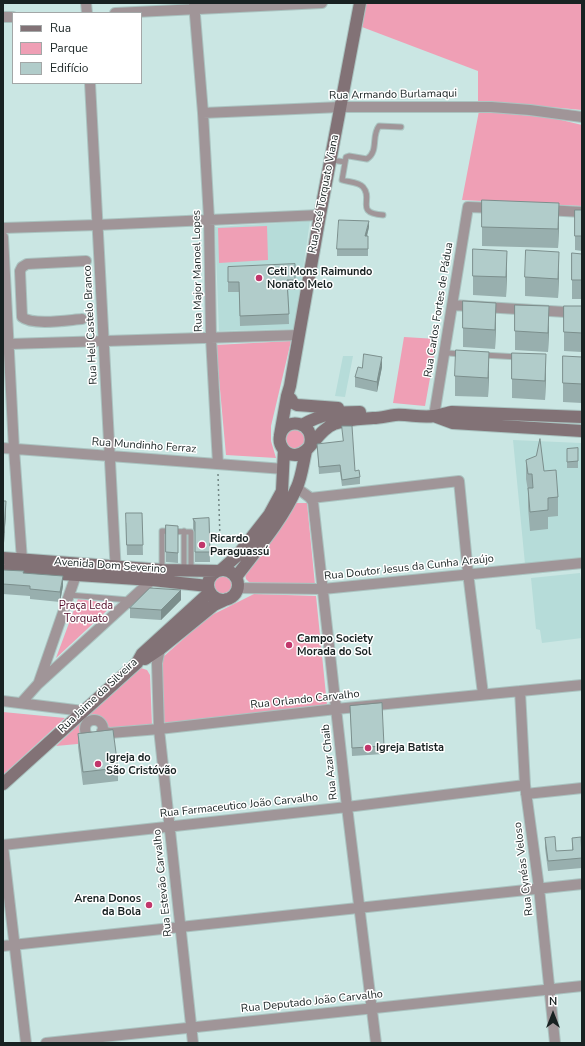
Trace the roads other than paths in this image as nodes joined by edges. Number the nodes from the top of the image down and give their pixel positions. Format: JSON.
{"nodes":[{"id":1,"x":322,"y":3,"type":"edge"},
{"id":2,"x":360,"y":3,"type":"edge"},
{"id":3,"x":195,"y":6,"type":"edge"},
{"id":4,"x":126,"y":12,"type":"edge"},
{"id":5,"x":90,"y":84,"type":"edge"},
{"id":6,"x":341,"y":107,"type":"junction"},
{"id":7,"x":204,"y":112,"type":"junction"},
{"id":8,"x":582,"y":117,"type":"edge"},
{"id":9,"x":401,"y":127,"type":"dead end"},
{"id":10,"x":338,"y":161,"type":"junction"},
{"id":11,"x":505,"y":209,"type":"edge"},
{"id":12,"x":536,"y":210,"type":"edge"},
{"id":13,"x":582,"y":212,"type":"edge"},
{"id":14,"x":320,"y":215,"type":"junction"},
{"id":15,"x":383,"y":215,"type":"dead end"},
{"id":16,"x":209,"y":220,"type":"junction"},
{"id":17,"x":98,"y":225,"type":"junction"},
{"id":18,"x":3,"y":228,"type":"edge"},
{"id":19,"x":3,"y":237,"type":"edge"},
{"id":20,"x":86,"y":261,"type":"dead end"},
{"id":21,"x":6,"y":296,"type":"junction"},
{"id":22,"x":21,"y":296,"type":"junction"},
{"id":23,"x":452,"y":305,"type":"junction"},
{"id":24,"x":582,"y":313,"type":"edge"},
{"id":25,"x":82,"y":319,"type":"dead end"},
{"id":26,"x":299,"y":335,"type":"junction"},
{"id":27,"x":211,"y":338,"type":"junction"},
{"id":28,"x":104,"y":341,"type":"junction"},
{"id":29,"x":9,"y":344,"type":"junction"},
{"id":30,"x":446,"y":353,"type":"junction"},
{"id":31,"x":470,"y":355,"type":"edge"},
{"id":32,"x":478,"y":355,"type":"edge"},
{"id":33,"x":523,"y":358,"type":"edge"},
{"id":34,"x":290,"y":386,"type":"junction"},
{"id":35,"x":291,"y":399,"type":"junction"},
{"id":36,"x":363,"y":412,"type":"junction"},
{"id":37,"x":395,"y":415,"type":"junction"},
{"id":38,"x":434,"y":416,"type":"junction"},
{"id":39,"x":582,"y":417,"type":"edge"},
{"id":40,"x":301,"y":424,"type":"junction"},
{"id":41,"x":582,"y":431,"type":"edge"},
{"id":42,"x":280,"y":435,"type":"junction"},
{"id":43,"x":3,"y":448,"type":"edge"},
{"id":44,"x":308,"y":448,"type":"junction"},
{"id":45,"x":14,"y":449,"type":"junction"},
{"id":46,"x":284,"y":450,"type":"junction"},
{"id":47,"x":110,"y":456,"type":"junction"},
{"id":48,"x":218,"y":464,"type":"junction"},
{"id":49,"x":284,"y":469,"type":"junction"},
{"id":50,"x":297,"y":487,"type":"junction"},
{"id":51,"x":311,"y":498,"type":"junction"},
{"id":52,"x":3,"y":558,"type":"edge"},
{"id":53,"x":22,"y":560,"type":"junction"},
{"id":54,"x":582,"y":563,"type":"edge"},
{"id":55,"x":3,"y":570,"type":"edge"},
{"id":56,"x":162,"y":570,"type":"junction"},
{"id":57,"x":187,"y":571,"type":"junction"},
{"id":58,"x":219,"y":571,"type":"junction"},
{"id":59,"x":116,"y":572,"type":"junction"},
{"id":60,"x":468,"y":573,"type":"junction"},
{"id":61,"x":76,"y":575,"type":"junction"},
{"id":62,"x":152,"y":580,"type":"junction"},
{"id":63,"x":237,"y":583,"type":"junction"},
{"id":64,"x":209,"y":589,"type":"junction"},
{"id":65,"x":323,"y":589,"type":"junction"},
{"id":66,"x":69,"y":595,"type":"junction"},
{"id":67,"x":227,"y":599,"type":"junction"},
{"id":68,"x":130,"y":600,"type":"junction"},
{"id":69,"x":160,"y":649,"type":"junction"},
{"id":70,"x":137,"y":663,"type":"junction"},
{"id":71,"x":157,"y":674,"type":"junction"},
{"id":72,"x":38,"y":684,"type":"junction"},
{"id":73,"x":582,"y":685,"type":"edge"},
{"id":74,"x":520,"y":691,"type":"junction"},
{"id":75,"x":483,"y":694,"type":"junction"},
{"id":76,"x":3,"y":701,"type":"edge"},
{"id":77,"x":21,"y":703,"type":"junction"},
{"id":78,"x":336,"y":709,"type":"junction"},
{"id":79,"x":83,"y":711,"type":"junction"},
{"id":80,"x":159,"y":729,"type":"junction"},
{"id":81,"x":102,"y":731,"type":"edge"},
{"id":82,"x":3,"y":784,"type":"edge"},
{"id":83,"x":582,"y":788,"type":"edge"},
{"id":84,"x":526,"y":789,"type":"junction"},
{"id":85,"x":347,"y":807,"type":"junction"},
{"id":86,"x":169,"y":826,"type":"junction"},
{"id":87,"x":3,"y":845,"type":"edge"},
{"id":88,"x":582,"y":884,"type":"edge"},
{"id":89,"x":539,"y":888,"type":"junction"},
{"id":90,"x":360,"y":909,"type":"junction"},
{"id":91,"x":180,"y":927,"type":"junction"},
{"id":92,"x":15,"y":945,"type":"junction"},
{"id":93,"x":3,"y":946,"type":"edge"},
{"id":94,"x":582,"y":986,"type":"edge"},
{"id":95,"x":549,"y":991,"type":"junction"},
{"id":96,"x":372,"y":1008,"type":"junction"},
{"id":97,"x":191,"y":1027,"type":"junction"},
{"id":98,"x":26,"y":1043,"type":"edge"},
{"id":99,"x":46,"y":1043,"type":"edge"},
{"id":100,"x":193,"y":1043,"type":"edge"},
{"id":101,"x":376,"y":1043,"type":"edge"},
{"id":102,"x":555,"y":1043,"type":"edge"}],
"edges":[{"from":1,"to":3,"type":"street"},
{"from":2,"to":6,"type":"main road","name":"Rua José Torquato Viana"},
{"from":3,"to":4,"type":"street"},
{"from":3,"to":7,"type":"street","name":"Rua Major Manoel Lopes"},
{"from":5,"to":17,"type":"street","name":"Rua Heli Castelo Branco"},
{"from":6,"to":7,"type":"street","name":"Rua Armando Burlamaqui"},
{"from":6,"to":8,"type":"street","name":"Rua Armando Burlamaqui"},
{"from":6,"to":10,"type":"main road","name":"Rua José Torquato Viana"},
{"from":7,"to":16,"type":"street","name":"Rua Major Manoel Lopes"},
{"from":9,"to":10,"type":"lane"},
{"from":10,"to":14,"type":"main road","name":"Rua José Torquato Viana"},
{"from":10,"to":15,"type":"lane"},
{"from":11,"to":23,"type":"street","name":"Rua Carlos Fortes de Pádua"},
{"from":12,"to":13,"type":"street"},
{"from":14,"to":16,"type":"street"},
{"from":14,"to":26,"type":"main road","name":"Rua José Torquato Viana"},
{"from":16,"to":17,"type":"street"},
{"from":16,"to":27,"type":"street","name":"Rua Major Manoel Lopes"},
{"from":17,"to":18,"type":"street"},
{"from":17,"to":28,"type":"street","name":"Rua Heli Castelo Branco"},
{"from":19,"to":21,"type":"street"},
{"from":20,"to":22,"type":"street"},
{"from":21,"to":22,"type":"street"},
{"from":21,"to":29,"type":"street"},
{"from":22,"to":25,"type":"street"},
{"from":23,"to":24,"type":"street"},
{"from":23,"to":30,"type":"street","name":"Rua Carlos Fortes de Pádua"},
{"from":26,"to":27,"type":"street"},
{"from":26,"to":34,"type":"main road","name":"Rua José Torquato Viana"},
{"from":27,"to":28,"type":"street"},
{"from":27,"to":48,"type":"street","name":"Rua Major Manoel Lopes"},
{"from":28,"to":29,"type":"street"},
{"from":28,"to":47,"type":"street","name":"Rua Heli Castelo Branco"},
{"from":29,"to":45,"type":"street"},
{"from":30,"to":31,"type":"lane"},
{"from":30,"to":38,"type":"street","name":"Rua Carlos Fortes de Pádua"},
{"from":32,"to":33,"type":"lane"},
{"from":34,"to":35,"type":"main road","name":"Rua José Torquato Viana"},
{"from":34,"to":42,"type":"main road","name":"Rua José Torquato Viana"},
{"from":35,"to":36,"type":"main road"},
{"from":35,"to":40,"type":"main road","name":"Rua José Torquato Viana"},
{"from":36,"to":37,"type":"main road"},
{"from":36,"to":40,"type":"main road"},
{"from":37,"to":38,"type":"main road"},
{"from":37,"to":44,"type":"main road"},
{"from":38,"to":39,"type":"main road"},
{"from":38,"to":41,"type":"main road"},
{"from":40,"to":42,"type":"main road"},
{"from":40,"to":44,"type":"main road"},
{"from":42,"to":46,"type":"main road"},
{"from":43,"to":45,"type":"street","name":"Rua Mundinho Ferraz"},
{"from":44,"to":46,"type":"main road"},
{"from":44,"to":50,"type":"main road"},
{"from":45,"to":47,"type":"street","name":"Rua Mundinho Ferraz"},
{"from":45,"to":53,"type":"street"},
{"from":46,"to":49,"type":"main road"},
{"from":47,"to":48,"type":"street","name":"Rua Mundinho Ferraz"},
{"from":47,"to":59,"type":"street","name":"Rua Heli Castelo Branco"},
{"from":48,"to":49,"type":"street","name":"Rua Mundinho Ferraz"},
{"from":49,"to":58,"type":"main road"},
{"from":50,"to":51,"type":"street"},
{"from":50,"to":63,"type":"main road"},
{"from":51,"to":60,"type":"street"},
{"from":51,"to":65,"type":"street","name":"Rua Azar Chaib"},
{"from":52,"to":53,"type":"main road","name":"Avenida Dom Severino"},
{"from":53,"to":59,"type":"main road","name":"Avenida Dom Severino"},
{"from":54,"to":60,"type":"street","name":"Rua Doutor Jesus da Cunha Araújo"},
{"from":55,"to":61,"type":"main road","name":"Avenida Dom Severino"},
{"from":56,"to":57,"type":"main road","name":"Avenida Dom Severino"},
{"from":56,"to":57,"type":"lane"},
{"from":56,"to":59,"type":"main road","name":"Avenida Dom Severino"},
{"from":57,"to":58,"type":"main road","name":"Avenida Dom Severino"},
{"from":58,"to":63,"type":"main road"},
{"from":58,"to":64,"type":"main road"},
{"from":59,"to":61,"type":"main road","name":"Avenida Dom Severino"},
{"from":59,"to":62,"type":"main road","name":"Avenida Dom Severino"},
{"from":60,"to":65,"type":"street","name":"Rua Doutor Jesus da Cunha Araújo"},
{"from":60,"to":75,"type":"street"},
{"from":61,"to":66,"type":"street"},
{"from":62,"to":64,"type":"main road","name":"Avenida Dom Severino"},
{"from":62,"to":68,"type":"street"},
{"from":63,"to":65,"type":"street","name":"Rua Doutor Jesus da Cunha Araújo"},
{"from":63,"to":67,"type":"main road"},
{"from":64,"to":67,"type":"main road"},
{"from":64,"to":70,"type":"main road","name":"Rua Jaime da Silveira"},
{"from":65,"to":78,"type":"street","name":"Rua Azar Chaib"},
{"from":66,"to":68,"type":"lane"},
{"from":66,"to":72,"type":"street"},
{"from":67,"to":69,"type":"main road"},
{"from":68,"to":72,"type":"street"},
{"from":69,"to":70,"type":"main road"},
{"from":69,"to":71,"type":"street","name":"Rua Estevão Carvalho"},
{"from":70,"to":71,"type":"street"},
{"from":70,"to":79,"type":"main road","name":"Rua Jaime da Silveira"},
{"from":71,"to":80,"type":"street","name":"Rua Estevão Carvalho"},
{"from":72,"to":77,"type":"street"},
{"from":73,"to":74,"type":"street","name":"Rua Orlando Carvalho"},
{"from":74,"to":75,"type":"street","name":"Rua Orlando Carvalho"},
{"from":74,"to":84,"type":"street","name":"Rua Cynéas Veloso"},
{"from":75,"to":78,"type":"street","name":"Rua Orlando Carvalho"},
{"from":76,"to":77,"type":"street"},
{"from":77,"to":79,"type":"street"},
{"from":78,"to":80,"type":"street","name":"Rua Orlando Carvalho"},
{"from":78,"to":85,"type":"street","name":"Rua Azar Chaib"},
{"from":79,"to":82,"type":"main road","name":"Rua Jaime da Silveira"},
{"from":80,"to":81,"type":"street","name":"Rua Orlando Carvalho"},
{"from":80,"to":86,"type":"street","name":"Rua Estevão Carvalho"},
{"from":83,"to":84,"type":"street","name":"Rua Farmaceutico João Carvalho"},
{"from":84,"to":85,"type":"street","name":"Rua Farmaceutico João Carvalho"},
{"from":84,"to":89,"type":"street","name":"Rua Cynéas Veloso"},
{"from":85,"to":86,"type":"street","name":"Rua Farmaceutico João Carvalho"},
{"from":85,"to":90,"type":"street","name":"Rua Azar Chaib"},
{"from":86,"to":87,"type":"street","name":"Rua Farmaceutico João Carvalho"},
{"from":86,"to":91,"type":"street","name":"Rua Estevão Carvalho"},
{"from":87,"to":92,"type":"street"},
{"from":88,"to":89,"type":"street"},
{"from":89,"to":90,"type":"street"},
{"from":89,"to":95,"type":"street","name":"Rua Cynéas Veloso"},
{"from":90,"to":91,"type":"street"},
{"from":90,"to":96,"type":"street","name":"Rua Azar Chaib"},
{"from":91,"to":92,"type":"street"},
{"from":91,"to":97,"type":"street","name":"Rua Estevão Carvalho"},
{"from":92,"to":93,"type":"street"},
{"from":92,"to":98,"type":"street"},
{"from":94,"to":95,"type":"street","name":"Rua Deputado João Carvalho"},
{"from":95,"to":96,"type":"street","name":"Rua Deputado João Carvalho"},
{"from":95,"to":102,"type":"street","name":"Rua Cynéas Veloso"},
{"from":96,"to":97,"type":"street","name":"Rua Deputado João Carvalho"},
{"from":96,"to":101,"type":"street","name":"Rua Azar Chaib"},
{"from":97,"to":99,"type":"street","name":"Rua Deputado João Carvalho"},
{"from":97,"to":100,"type":"street","name":"Rua Estevão Carvalho"}]}
